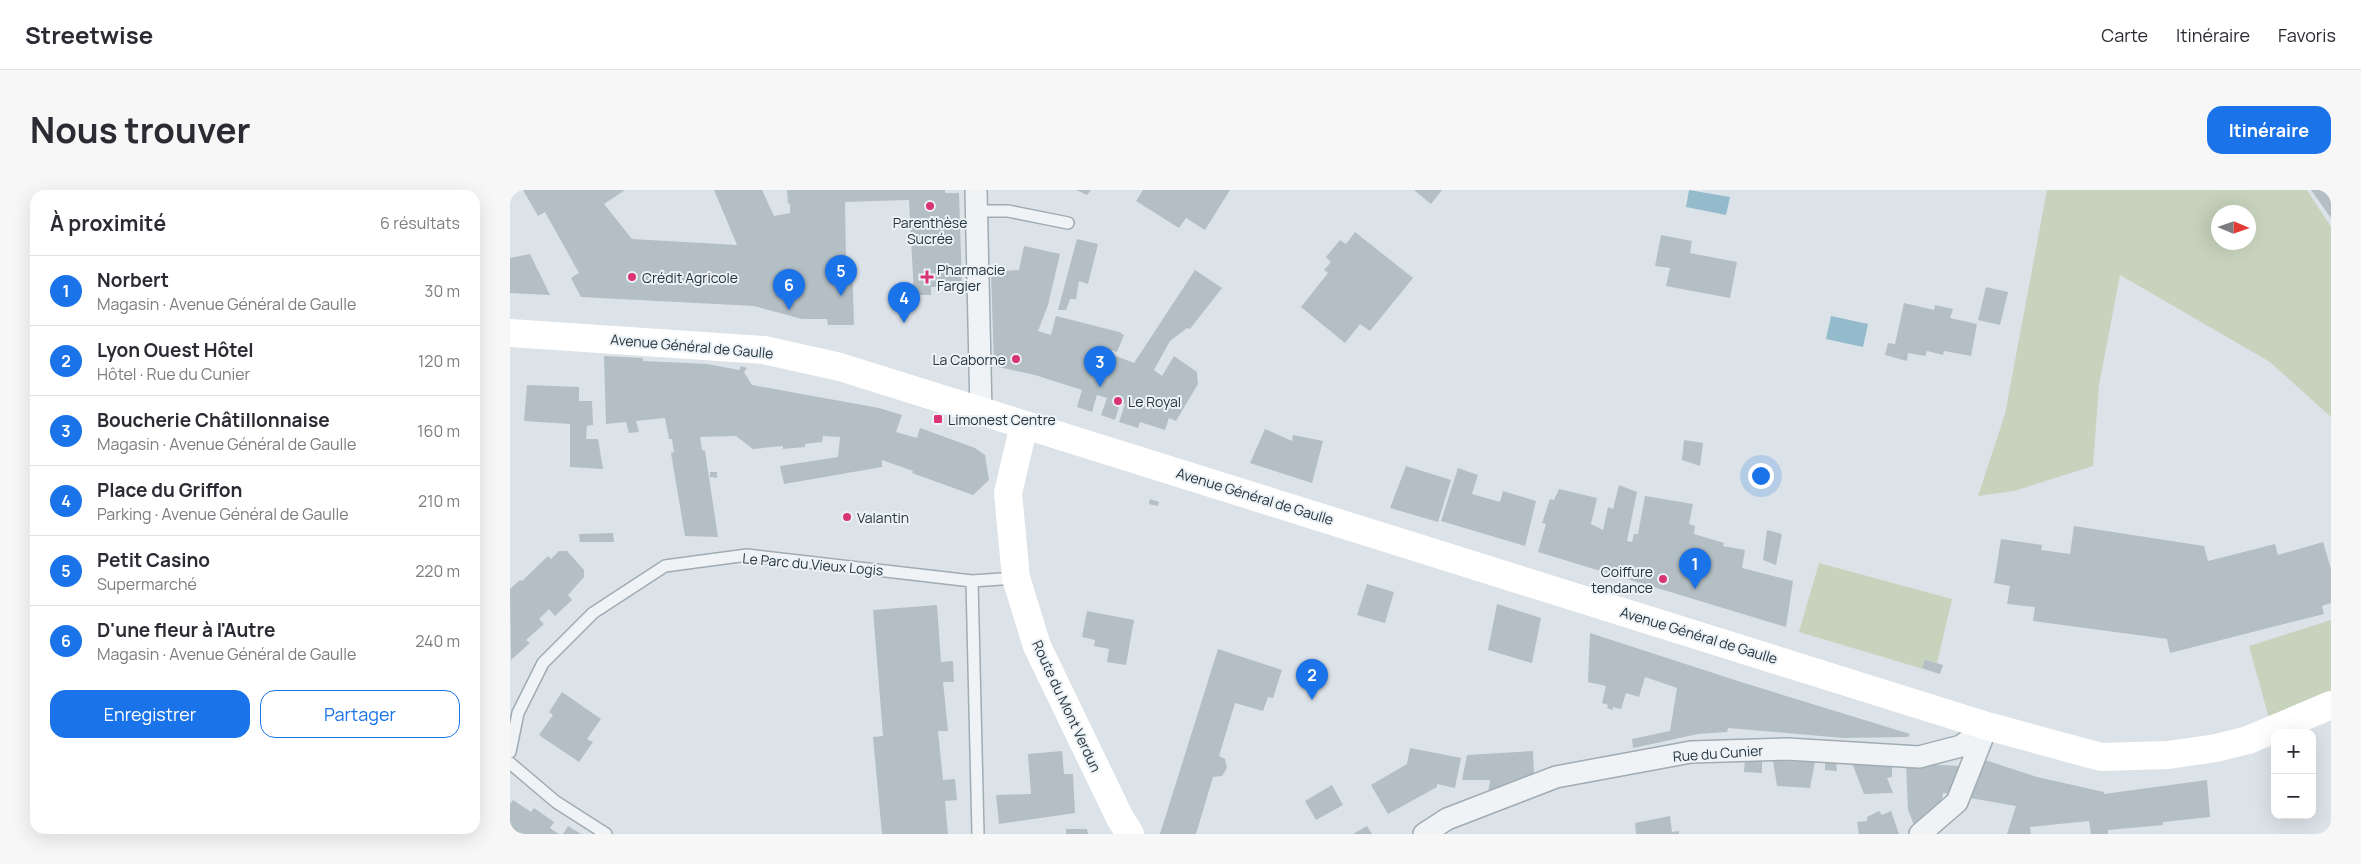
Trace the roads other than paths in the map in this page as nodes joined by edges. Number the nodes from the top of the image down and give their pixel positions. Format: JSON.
{"nodes":[{"id":1,"x":976,"y":190,"type":"edge"},
{"id":2,"x":978,"y":211,"type":"junction"},
{"id":3,"x":1068,"y":223,"type":"dead end"},
{"id":4,"x":510,"y":333,"type":"edge"},
{"id":5,"x":981,"y":412,"type":"junction"},
{"id":6,"x":1024,"y":425,"type":"junction"},
{"id":7,"x":1016,"y":578,"type":"junction"},
{"id":8,"x":972,"y":581,"type":"junction"},
{"id":9,"x":2331,"y":705,"type":"edge"},
{"id":10,"x":1987,"y":726,"type":"junction"},
{"id":11,"x":510,"y":752,"type":"edge"},
{"id":12,"x":510,"y":764,"type":"edge"},
{"id":13,"x":606,"y":834,"type":"edge"},
{"id":14,"x":978,"y":834,"type":"edge"},
{"id":15,"x":1130,"y":834,"type":"edge"},
{"id":16,"x":1424,"y":834,"type":"edge"},
{"id":17,"x":1920,"y":834,"type":"edge"}],
"edges":[{"from":1,"to":2,"type":"street"},
{"from":2,"to":3,"type":"lane"},
{"from":2,"to":5,"type":"street"},
{"from":4,"to":5,"type":"main road","name":"Avenue Général de Gaulle"},
{"from":5,"to":6,"type":"main road","name":"Avenue Général de Gaulle"},
{"from":6,"to":7,"type":"main road","name":"Route du Mont Verdun"},
{"from":6,"to":10,"type":"main road","name":"Avenue Général de Gaulle"},
{"from":7,"to":8,"type":"lane","name":"Le Parc du Vieux Logis"},
{"from":7,"to":15,"type":"main road","name":"Route du Mont Verdun"},
{"from":8,"to":11,"type":"lane","name":"Le Parc du Vieux Logis"},
{"from":8,"to":14,"type":"lane"},
{"from":9,"to":10,"type":"main road","name":"Avenue Général de Gaulle"},
{"from":10,"to":16,"type":"street","name":"Rue du Cunier"},
{"from":10,"to":17,"type":"street"},
{"from":12,"to":13,"type":"lane"}]}
